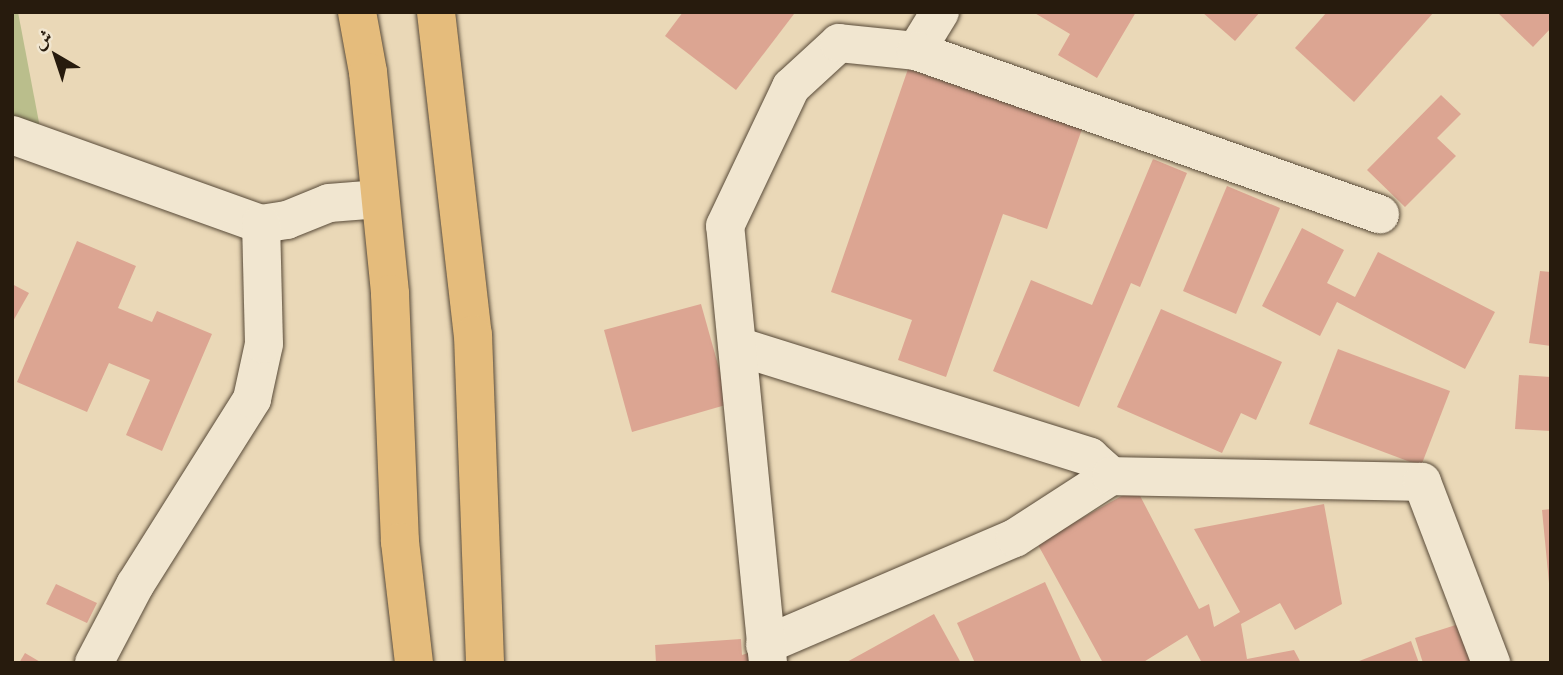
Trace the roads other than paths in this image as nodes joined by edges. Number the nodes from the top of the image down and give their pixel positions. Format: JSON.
{"nodes":[{"id":1,"x":357,"y":12,"type":"edge"},
{"id":2,"x":436,"y":12,"type":"edge"},
{"id":3,"x":940,"y":12,"type":"edge"},
{"id":4,"x":916,"y":51,"type":"junction"},
{"id":5,"x":12,"y":135,"type":"edge"},
{"id":6,"x":380,"y":199,"type":"junction"},
{"id":7,"x":1380,"y":214,"type":"dead end"},
{"id":8,"x":261,"y":224,"type":"junction"},
{"id":9,"x":740,"y":347,"type":"junction"},
{"id":10,"x":1111,"y":476,"type":"junction"},
{"id":11,"x":766,"y":654,"type":"edge"},
{"id":12,"x":94,"y":663,"type":"edge"},
{"id":13,"x":414,"y":663,"type":"edge"},
{"id":14,"x":485,"y":663,"type":"edge"},
{"id":15,"x":1491,"y":663,"type":"edge"}],
"edges":[{"from":1,"to":6,"type":"highway"},
{"from":2,"to":14,"type":"highway"},
{"from":3,"to":4,"type":"street"},
{"from":4,"to":7,"type":"street"},
{"from":4,"to":9,"type":"street"},
{"from":5,"to":8,"type":"street"},
{"from":6,"to":8,"type":"street"},
{"from":6,"to":13,"type":"highway"},
{"from":8,"to":12,"type":"street"},
{"from":9,"to":10,"type":"street"},
{"from":9,"to":11,"type":"street"},
{"from":10,"to":11,"type":"street"},
{"from":10,"to":15,"type":"street"}]}
